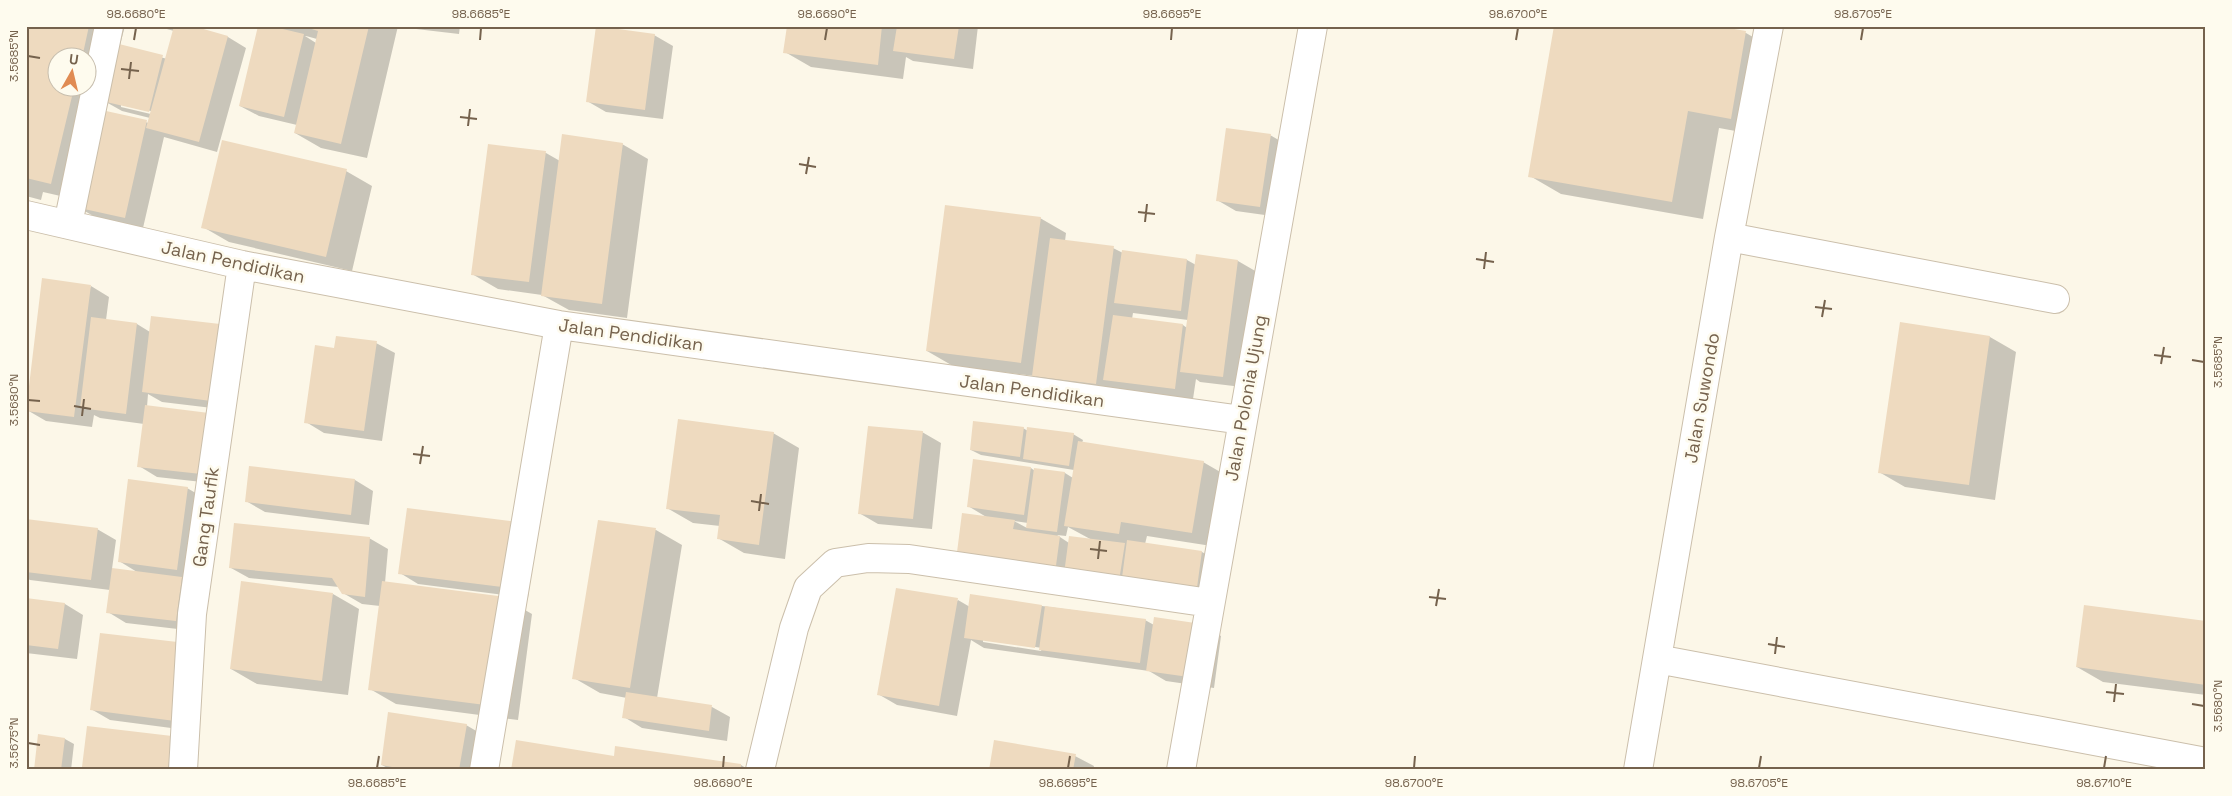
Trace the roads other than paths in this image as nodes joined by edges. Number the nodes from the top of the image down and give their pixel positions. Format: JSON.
{"nodes":[{"id":1,"x":109,"y":26,"type":"edge"},
{"id":2,"x":1314,"y":26,"type":"edge"},
{"id":3,"x":1769,"y":26,"type":"edge"},
{"id":4,"x":26,"y":215,"type":"edge"},
{"id":5,"x":68,"y":224,"type":"junction"},
{"id":6,"x":1729,"y":237,"type":"junction"},
{"id":7,"x":242,"y":265,"type":"junction"},
{"id":8,"x":2055,"y":300,"type":"dead end"},
{"id":9,"x":559,"y":325,"type":"junction"},
{"id":10,"x":1242,"y":420,"type":"junction"},
{"id":11,"x":1210,"y":603,"type":"junction"},
{"id":12,"x":1657,"y":660,"type":"junction"},
{"id":13,"x":2206,"y":762,"type":"edge"},
{"id":14,"x":183,"y":770,"type":"edge"},
{"id":15,"x":484,"y":770,"type":"edge"},
{"id":16,"x":760,"y":770,"type":"edge"},
{"id":17,"x":1181,"y":770,"type":"edge"},
{"id":18,"x":1638,"y":770,"type":"edge"}],
"edges":[{"from":1,"to":5,"type":"street"},
{"from":2,"to":10,"type":"street","name":"Jalan Polonia Ujung"},
{"from":3,"to":6,"type":"street","name":"Jalan Suwondo"},
{"from":4,"to":5,"type":"street","name":"Jalan Pendidikan"},
{"from":5,"to":7,"type":"street","name":"Jalan Pendidikan"},
{"from":6,"to":8,"type":"street"},
{"from":6,"to":12,"type":"street","name":"Jalan Suwondo"},
{"from":7,"to":9,"type":"street","name":"Jalan Pendidikan"},
{"from":7,"to":14,"type":"street","name":"Gang Taufik"},
{"from":9,"to":10,"type":"street","name":"Jalan Pendidikan"},
{"from":9,"to":15,"type":"street"},
{"from":10,"to":11,"type":"street","name":"Jalan Polonia Ujung"},
{"from":11,"to":16,"type":"street"},
{"from":11,"to":17,"type":"street","name":"Jalan Polonia Ujung"},
{"from":12,"to":13,"type":"street"},
{"from":12,"to":18,"type":"street","name":"Jalan Suwondo"}]}
